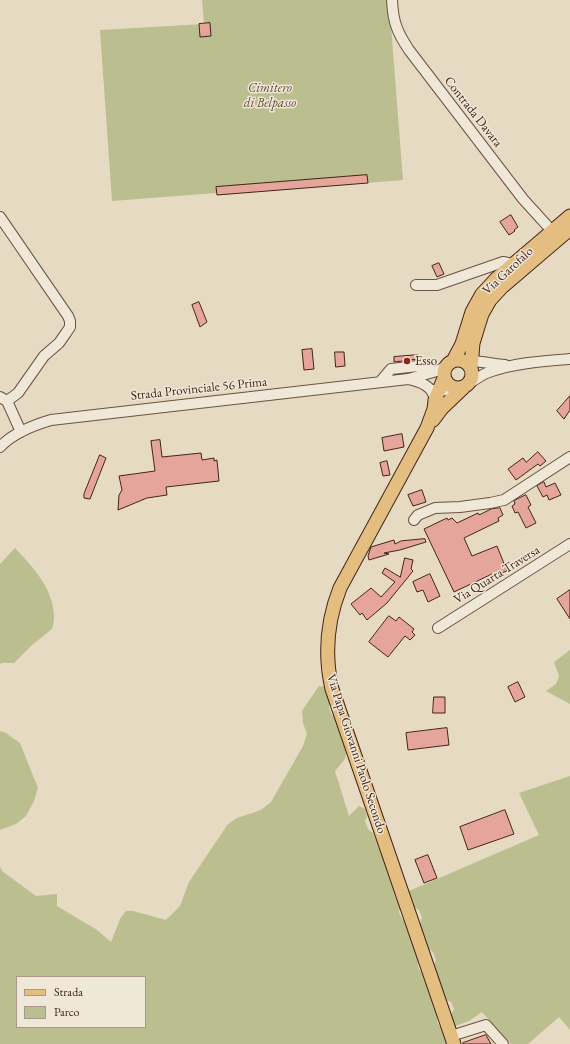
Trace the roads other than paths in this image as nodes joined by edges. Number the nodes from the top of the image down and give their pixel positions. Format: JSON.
{"nodes":[{"id":1,"x":392,"y":0,"type":"edge"},
{"id":2,"x":570,"y":216,"type":"edge"},
{"id":3,"x":0,"y":217,"type":"edge"},
{"id":4,"x":570,"y":229,"type":"edge"},
{"id":5,"x":552,"y":231,"type":"junction"},
{"id":6,"x":513,"y":264,"type":"junction"},
{"id":7,"x":416,"y":285,"type":"dead end"},
{"id":8,"x":472,"y":343,"type":"junction"},
{"id":9,"x":570,"y":359,"type":"edge"},
{"id":10,"x":488,"y":364,"type":"junction"},
{"id":11,"x":513,"y":366,"type":"junction"},
{"id":12,"x":432,"y":372,"type":"junction"},
{"id":13,"x":450,"y":375,"type":"junction"},
{"id":14,"x":408,"y":379,"type":"junction"},
{"id":15,"x":380,"y":382,"type":"junction"},
{"id":16,"x":462,"y":387,"type":"junction"},
{"id":17,"x":4,"y":399,"type":"edge"},
{"id":18,"x":427,"y":428,"type":"junction"},
{"id":19,"x":21,"y":432,"type":"junction"},
{"id":20,"x":0,"y":447,"type":"edge"},
{"id":21,"x":570,"y":457,"type":"edge"},
{"id":22,"x":414,"y":520,"type":"dead end"},
{"id":23,"x":570,"y":544,"type":"edge"},
{"id":24,"x":438,"y":628,"type":"dead end"},
{"id":25,"x":452,"y":1040,"type":"edge"},
{"id":26,"x":503,"y":1044,"type":"edge"}],
"edges":[{"from":1,"to":5,"type":"street","name":"Contrada Davara"},
{"from":2,"to":5,"type":"main road","name":"Via Garofalo"},
{"from":3,"to":17,"type":"street"},
{"from":4,"to":8,"type":"main road","name":"Via Garofalo"},
{"from":5,"to":6,"type":"main road","name":"Via Garofalo"},
{"from":6,"to":7,"type":"street"},
{"from":6,"to":13,"type":"main road","name":"Via Garofalo"},
{"from":8,"to":10,"type":"street"},
{"from":8,"to":13,"type":"main road","name":"Via Garofalo"},
{"from":9,"to":11,"type":"street"},
{"from":10,"to":11,"type":"street"},
{"from":10,"to":13,"type":"street"},
{"from":11,"to":16,"type":"street"},
{"from":12,"to":13,"type":"street","name":"Strada Provinciale 56 Prima"},
{"from":12,"to":14,"type":"street","name":"Strada Provinciale 56 Prima"},
{"from":12,"to":15,"type":"street"},
{"from":13,"to":14,"type":"street"},
{"from":13,"to":16,"type":"main road"},
{"from":13,"to":16,"type":"main road"},
{"from":13,"to":18,"type":"main road"},
{"from":14,"to":15,"type":"street","name":"Strada Provinciale 56 Prima"},
{"from":15,"to":19,"type":"street","name":"Strada Provinciale 56 Prima"},
{"from":16,"to":18,"type":"main road"},
{"from":17,"to":19,"type":"street"},
{"from":18,"to":25,"type":"main road","name":"Via Papa Giovanni Paolo Secondo"},
{"from":19,"to":20,"type":"street","name":"Strada Provinciale 56 Prima"},
{"from":21,"to":22,"type":"street"},
{"from":23,"to":24,"type":"street","name":"Via Quarta Traversa"},
{"from":25,"to":26,"type":"street"}]}
